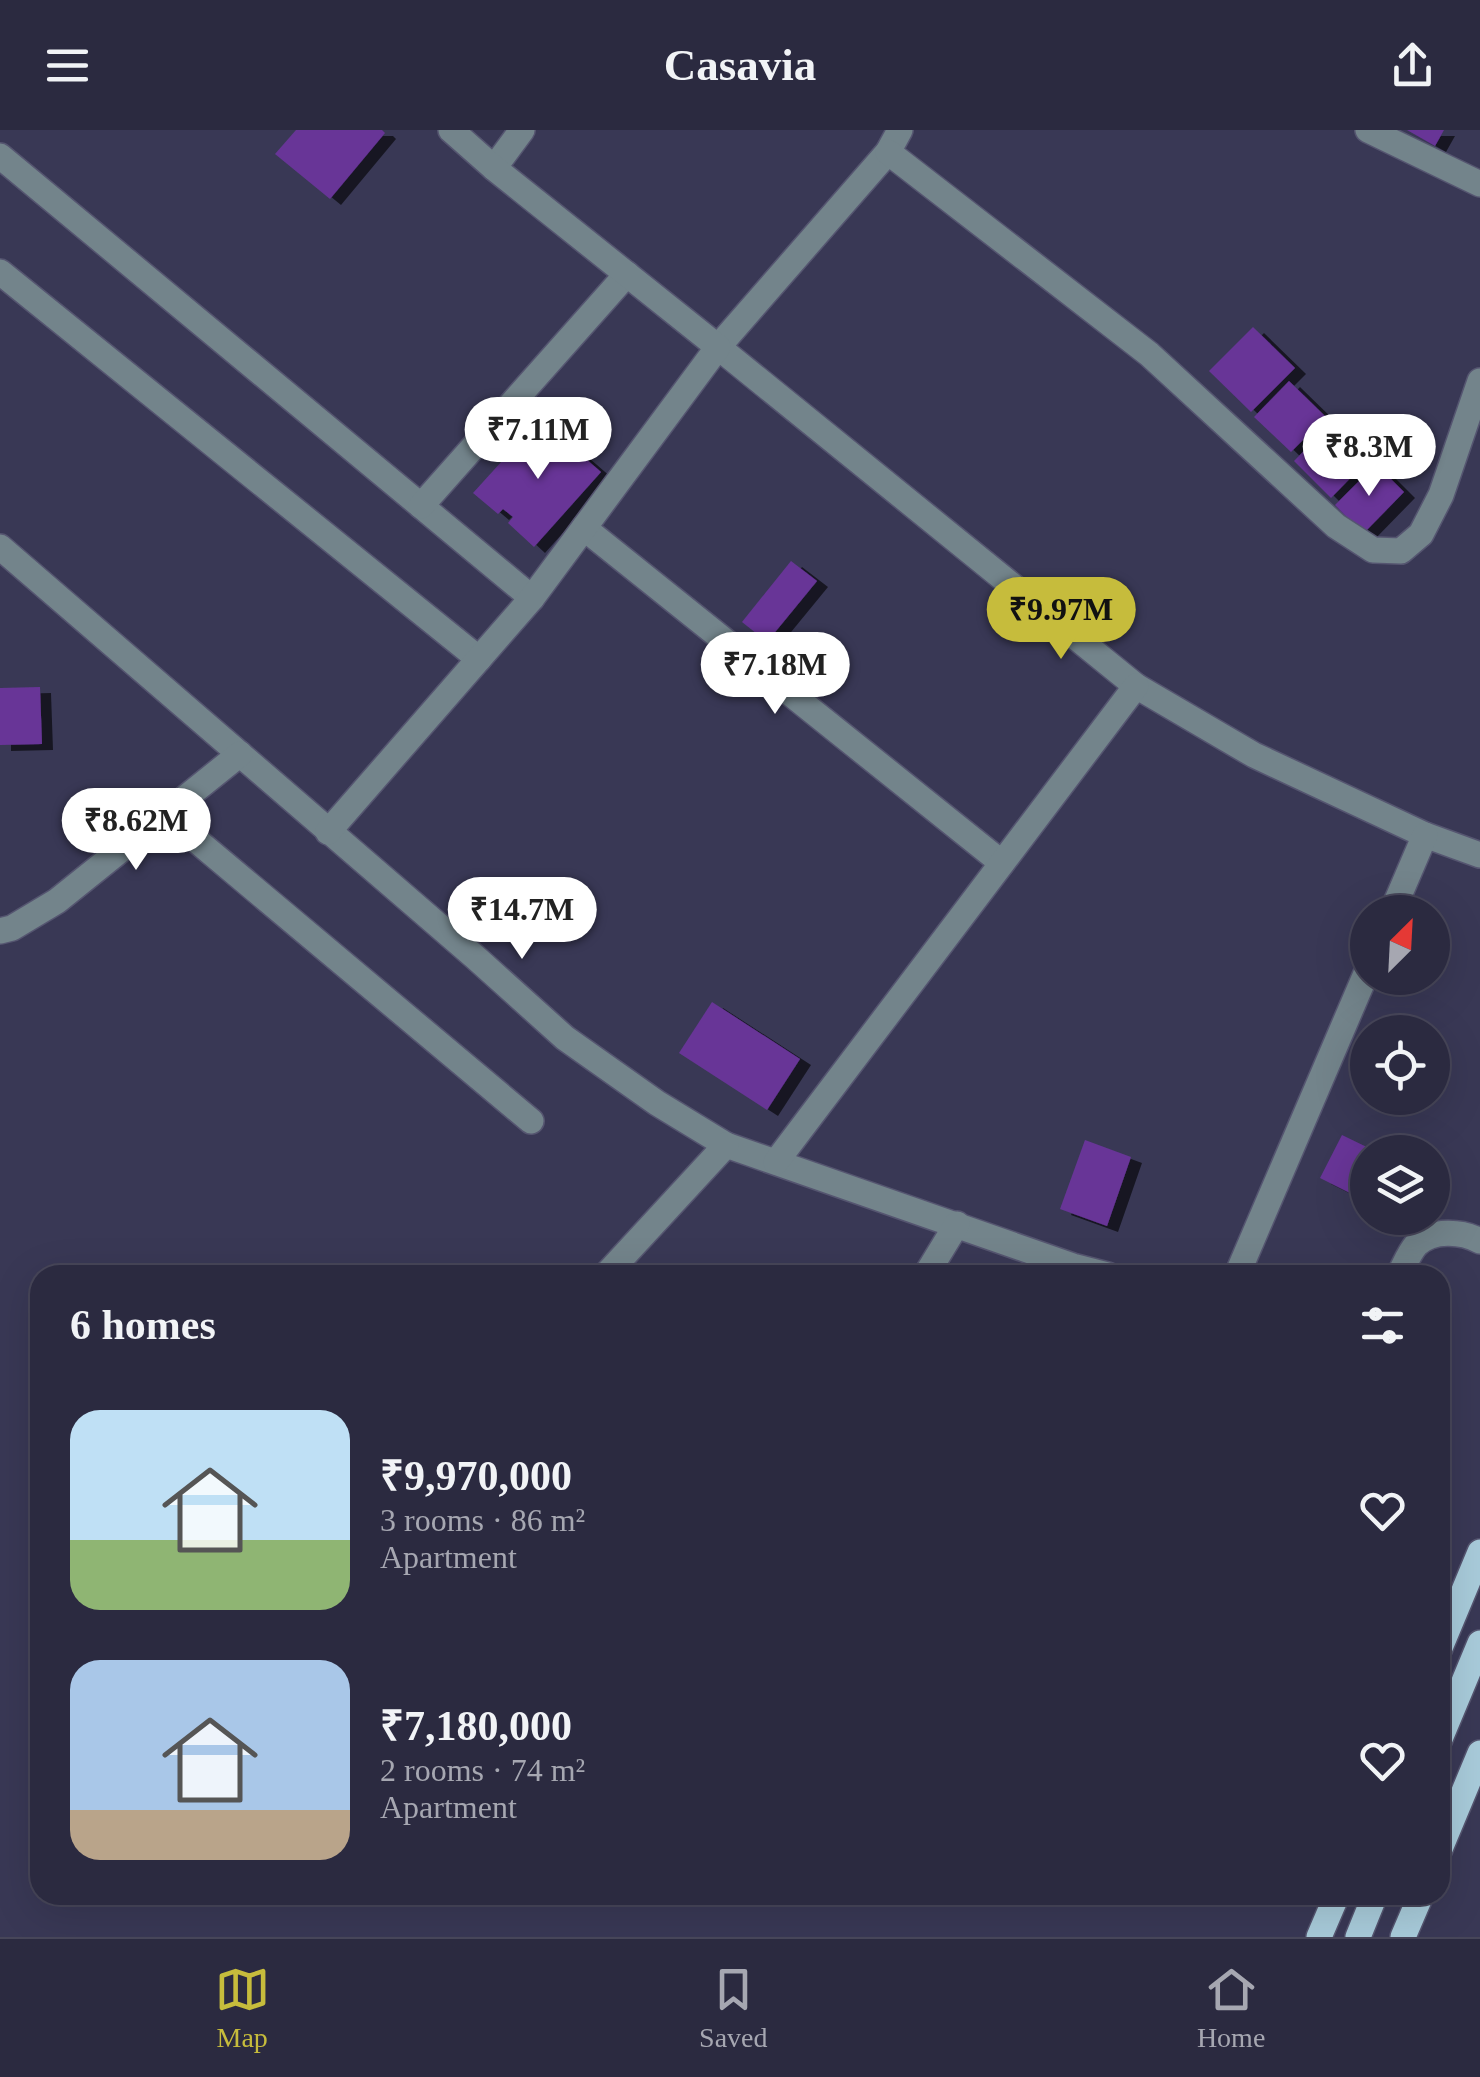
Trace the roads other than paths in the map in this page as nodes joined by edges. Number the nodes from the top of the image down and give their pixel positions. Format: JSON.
{"nodes":[{"id":1,"x":451,"y":130,"type":"edge"},
{"id":2,"x":522,"y":130,"type":"edge"},
{"id":3,"x":1368,"y":130,"type":"edge"},
{"id":4,"x":894,"y":141,"type":"edge"},
{"id":5,"x":0,"y":156,"type":"edge"},
{"id":6,"x":494,"y":168,"type":"junction"},
{"id":7,"x":1480,"y":184,"type":"edge"},
{"id":8,"x":0,"y":272,"type":"edge"},
{"id":9,"x":627,"y":274,"type":"junction"},
{"id":10,"x":718,"y":347,"type":"junction"},
{"id":11,"x":1480,"y":381,"type":"edge"},
{"id":12,"x":422,"y":506,"type":"junction"},
{"id":13,"x":584,"y":528,"type":"junction"},
{"id":14,"x":0,"y":547,"type":"edge"},
{"id":15,"x":532,"y":598,"type":"junction"},
{"id":16,"x":478,"y":659,"type":"junction"},
{"id":17,"x":1136,"y":686,"type":"junction"},
{"id":18,"x":240,"y":754,"type":"junction"},
{"id":19,"x":165,"y":814,"type":"junction"},
{"id":20,"x":328,"y":832,"type":"junction"},
{"id":21,"x":1424,"y":835,"type":"junction"},
{"id":22,"x":1480,"y":855,"type":"edge"},
{"id":23,"x":1002,"y":863,"type":"junction"},
{"id":24,"x":1399,"y":895,"type":"edge"},
{"id":25,"x":0,"y":931,"type":"edge"},
{"id":26,"x":1357,"y":995,"type":"edge"},
{"id":27,"x":531,"y":1121,"type":"dead end"},
{"id":28,"x":726,"y":1144,"type":"junction"},
{"id":29,"x":776,"y":1162,"type":"junction"},
{"id":30,"x":957,"y":1224,"type":"junction"},
{"id":31,"x":1480,"y":1240,"type":"edge"},
{"id":32,"x":615,"y":1265,"type":"edge"},
{"id":33,"x":932,"y":1265,"type":"edge"},
{"id":34,"x":1071,"y":1265,"type":"edge"},
{"id":35,"x":1242,"y":1265,"type":"edge"},
{"id":36,"x":1404,"y":1265,"type":"edge"},
{"id":37,"x":1480,"y":1552,"type":"edge"},
{"id":38,"x":1450,"y":1624,"type":"edge"},
{"id":39,"x":1480,"y":1643,"type":"edge"},
{"id":40,"x":1450,"y":1715,"type":"edge"},
{"id":41,"x":1480,"y":1752,"type":"edge"},
{"id":42,"x":1450,"y":1825,"type":"edge"},
{"id":43,"x":1332,"y":1905,"type":"edge"},
{"id":44,"x":1371,"y":1905,"type":"edge"},
{"id":45,"x":1417,"y":1905,"type":"edge"},
{"id":46,"x":1319,"y":1937,"type":"edge"},
{"id":47,"x":1358,"y":1937,"type":"edge"},
{"id":48,"x":1403,"y":1937,"type":"edge"}],
"edges":[{"from":1,"to":6,"type":"street"},
{"from":2,"to":6,"type":"street"},
{"from":3,"to":7,"type":"street"},
{"from":4,"to":10,"type":"street"},
{"from":4,"to":11,"type":"street"},
{"from":5,"to":12,"type":"street"},
{"from":6,"to":9,"type":"street"},
{"from":8,"to":16,"type":"street"},
{"from":9,"to":10,"type":"street"},
{"from":9,"to":12,"type":"street"},
{"from":10,"to":13,"type":"street"},
{"from":10,"to":17,"type":"street"},
{"from":12,"to":15,"type":"street"},
{"from":13,"to":15,"type":"street"},
{"from":13,"to":23,"type":"street"},
{"from":14,"to":18,"type":"street"},
{"from":15,"to":16,"type":"street"},
{"from":16,"to":20,"type":"street"},
{"from":17,"to":21,"type":"street"},
{"from":17,"to":23,"type":"street"},
{"from":18,"to":19,"type":"street"},
{"from":18,"to":20,"type":"street"},
{"from":19,"to":25,"type":"street"},
{"from":19,"to":27,"type":"street"},
{"from":20,"to":28,"type":"street"},
{"from":21,"to":22,"type":"street"},
{"from":21,"to":24,"type":"street"},
{"from":23,"to":29,"type":"street"},
{"from":26,"to":35,"type":"street"},
{"from":28,"to":29,"type":"street"},
{"from":28,"to":32,"type":"street"},
{"from":29,"to":30,"type":"street"},
{"from":30,"to":33,"type":"street"},
{"from":30,"to":34,"type":"street"},
{"from":31,"to":36,"type":"street"},
{"from":37,"to":38,"type":"main road"},
{"from":39,"to":40,"type":"main road"},
{"from":41,"to":42,"type":"main road"},
{"from":43,"to":46,"type":"main road"},
{"from":44,"to":47,"type":"main road"},
{"from":45,"to":48,"type":"main road"}]}
